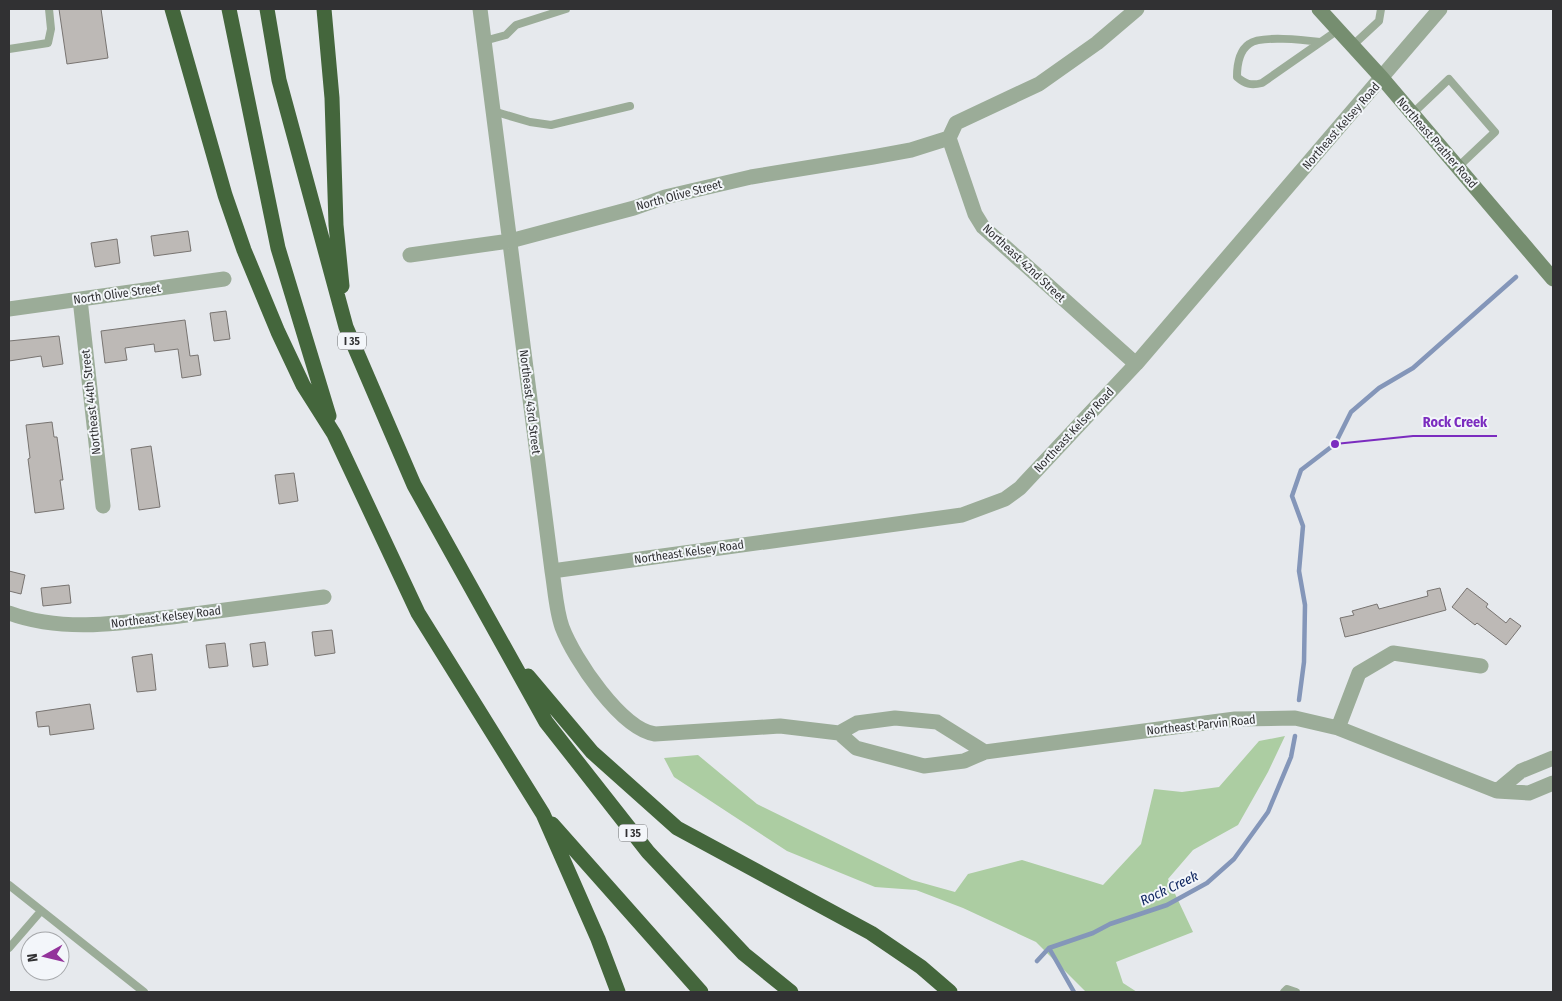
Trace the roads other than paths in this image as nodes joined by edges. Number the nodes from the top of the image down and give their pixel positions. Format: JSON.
{"nodes":[{"id":1,"x":49,"y":9,"type":"edge"},
{"id":2,"x":172,"y":9,"type":"edge"},
{"id":3,"x":229,"y":9,"type":"edge"},
{"id":4,"x":268,"y":9,"type":"edge"},
{"id":5,"x":324,"y":9,"type":"edge"},
{"id":6,"x":480,"y":9,"type":"edge"},
{"id":7,"x":566,"y":9,"type":"edge"},
{"id":8,"x":1137,"y":9,"type":"edge"},
{"id":9,"x":1318,"y":9,"type":"edge"},
{"id":10,"x":1381,"y":9,"type":"edge"},
{"id":11,"x":1440,"y":9,"type":"edge"},
{"id":12,"x":1338,"y":30,"type":"junction"},
{"id":13,"x":484,"y":41,"type":"junction"},
{"id":14,"x":1320,"y":42,"type":"junction"},
{"id":15,"x":1352,"y":46,"type":"junction"},
{"id":16,"x":9,"y":49,"type":"edge"},
{"id":17,"x":1382,"y":78,"type":"junction"},
{"id":18,"x":630,"y":106,"type":"dead end"},
{"id":19,"x":493,"y":111,"type":"junction"},
{"id":20,"x":1412,"y":114,"type":"junction"},
{"id":21,"x":949,"y":138,"type":"junction"},
{"id":22,"x":1458,"y":167,"type":"junction"},
{"id":23,"x":510,"y":241,"type":"junction"},
{"id":24,"x":410,"y":255,"type":"dead end"},
{"id":25,"x":224,"y":279,"type":"dead end"},
{"id":26,"x":1553,"y":279,"type":"edge"},
{"id":27,"x":80,"y":299,"type":"junction"},
{"id":28,"x":9,"y":309,"type":"edge"},
{"id":29,"x":346,"y":328,"type":"junction"},
{"id":30,"x":1136,"y":364,"type":"junction"},
{"id":31,"x":334,"y":434,"type":"junction"},
{"id":32,"x":103,"y":506,"type":"dead end"},
{"id":33,"x":552,"y":571,"type":"junction"},
{"id":34,"x":324,"y":597,"type":"dead end"},
{"id":35,"x":9,"y":613,"type":"edge"},
{"id":36,"x":505,"y":648,"type":"junction"},
{"id":37,"x":1481,"y":666,"type":"dead end"},
{"id":38,"x":1338,"y":728,"type":"junction"},
{"id":39,"x":839,"y":733,"type":"junction"},
{"id":40,"x":985,"y":752,"type":"junction"},
{"id":41,"x":1553,"y":758,"type":"edge"},
{"id":42,"x":1553,"y":783,"type":"edge"},
{"id":43,"x":1497,"y":791,"type":"junction"},
{"id":44,"x":542,"y":814,"type":"junction"},
{"id":45,"x":9,"y":885,"type":"edge"},
{"id":46,"x":41,"y":911,"type":"junction"},
{"id":47,"x":9,"y":948,"type":"edge"},
{"id":48,"x":144,"y":992,"type":"edge"},
{"id":49,"x":618,"y":992,"type":"edge"},
{"id":50,"x":701,"y":992,"type":"edge"},
{"id":51,"x":791,"y":992,"type":"edge"},
{"id":52,"x":950,"y":992,"type":"edge"},
{"id":53,"x":1284,"y":992,"type":"edge"},
{"id":54,"x":1296,"y":992,"type":"edge"}],
"edges":[{"from":1,"to":16,"type":"lane"},
{"from":2,"to":31,"type":"highway"},
{"from":3,"to":31,"type":"highway"},
{"from":4,"to":29,"type":"highway","number":"I 35"},
{"from":5,"to":29,"type":"highway"},
{"from":6,"to":13,"type":"street","name":"Northeast 43rd Street"},
{"from":7,"to":13,"type":"lane"},
{"from":8,"to":21,"type":"street"},
{"from":9,"to":12,"type":"main road","name":"Northeast Prather Road"},
{"from":10,"to":15,"type":"lane"},
{"from":11,"to":17,"type":"street","name":"Northeast Kelsey Road"},
{"from":12,"to":14,"type":"lane"},
{"from":12,"to":15,"type":"main road","name":"Northeast Prather Road"},
{"from":13,"to":19,"type":"street","name":"Northeast 43rd Street"},
{"from":14,"to":14,"type":"lane"},
{"from":15,"to":17,"type":"main road","name":"Northeast Prather Road"},
{"from":17,"to":20,"type":"main road","name":"Northeast Prather Road"},
{"from":17,"to":30,"type":"street","name":"Northeast Kelsey Road"},
{"from":18,"to":19,"type":"lane"},
{"from":19,"to":23,"type":"street","name":"Northeast 43rd Street"},
{"from":20,"to":22,"type":"main road","name":"Northeast Prather Road"},
{"from":20,"to":22,"type":"lane"},
{"from":21,"to":23,"type":"street","name":"North Olive Street"},
{"from":21,"to":30,"type":"street","name":"Northeast 42nd Street"},
{"from":22,"to":26,"type":"main road","name":"Northeast Prather Road"},
{"from":23,"to":24,"type":"street","name":"North Olive Street"},
{"from":23,"to":33,"type":"street","name":"Northeast 43rd Street"},
{"from":25,"to":27,"type":"street","name":"North Olive Street"},
{"from":27,"to":28,"type":"street","name":"North Olive Street"},
{"from":27,"to":32,"type":"street","name":"Northeast 44th Street"},
{"from":29,"to":36,"type":"highway","number":"I 35"},
{"from":30,"to":33,"type":"street","name":"Northeast Kelsey Road"},
{"from":31,"to":44,"type":"highway"},
{"from":33,"to":39,"type":"street","name":"Northeast 43rd Street"},
{"from":34,"to":35,"type":"street","name":"Northeast Kelsey Road"},
{"from":36,"to":51,"type":"highway","number":"I 35"},
{"from":36,"to":52,"type":"highway"},
{"from":37,"to":38,"type":"street"},
{"from":38,"to":40,"type":"street","name":"Northeast Parvin Road"},
{"from":38,"to":43,"type":"street","name":"Northeast Parvin Road"},
{"from":39,"to":40,"type":"street","name":"Northeast Parvin Road"},
{"from":39,"to":40,"type":"street"},
{"from":41,"to":43,"type":"street"},
{"from":42,"to":43,"type":"street","name":"Northeast Parvin Road"},
{"from":44,"to":49,"type":"highway"},
{"from":44,"to":50,"type":"highway"},
{"from":45,"to":46,"type":"lane"},
{"from":46,"to":47,"type":"lane"},
{"from":46,"to":48,"type":"lane"},
{"from":53,"to":54,"type":"lane"}]}
